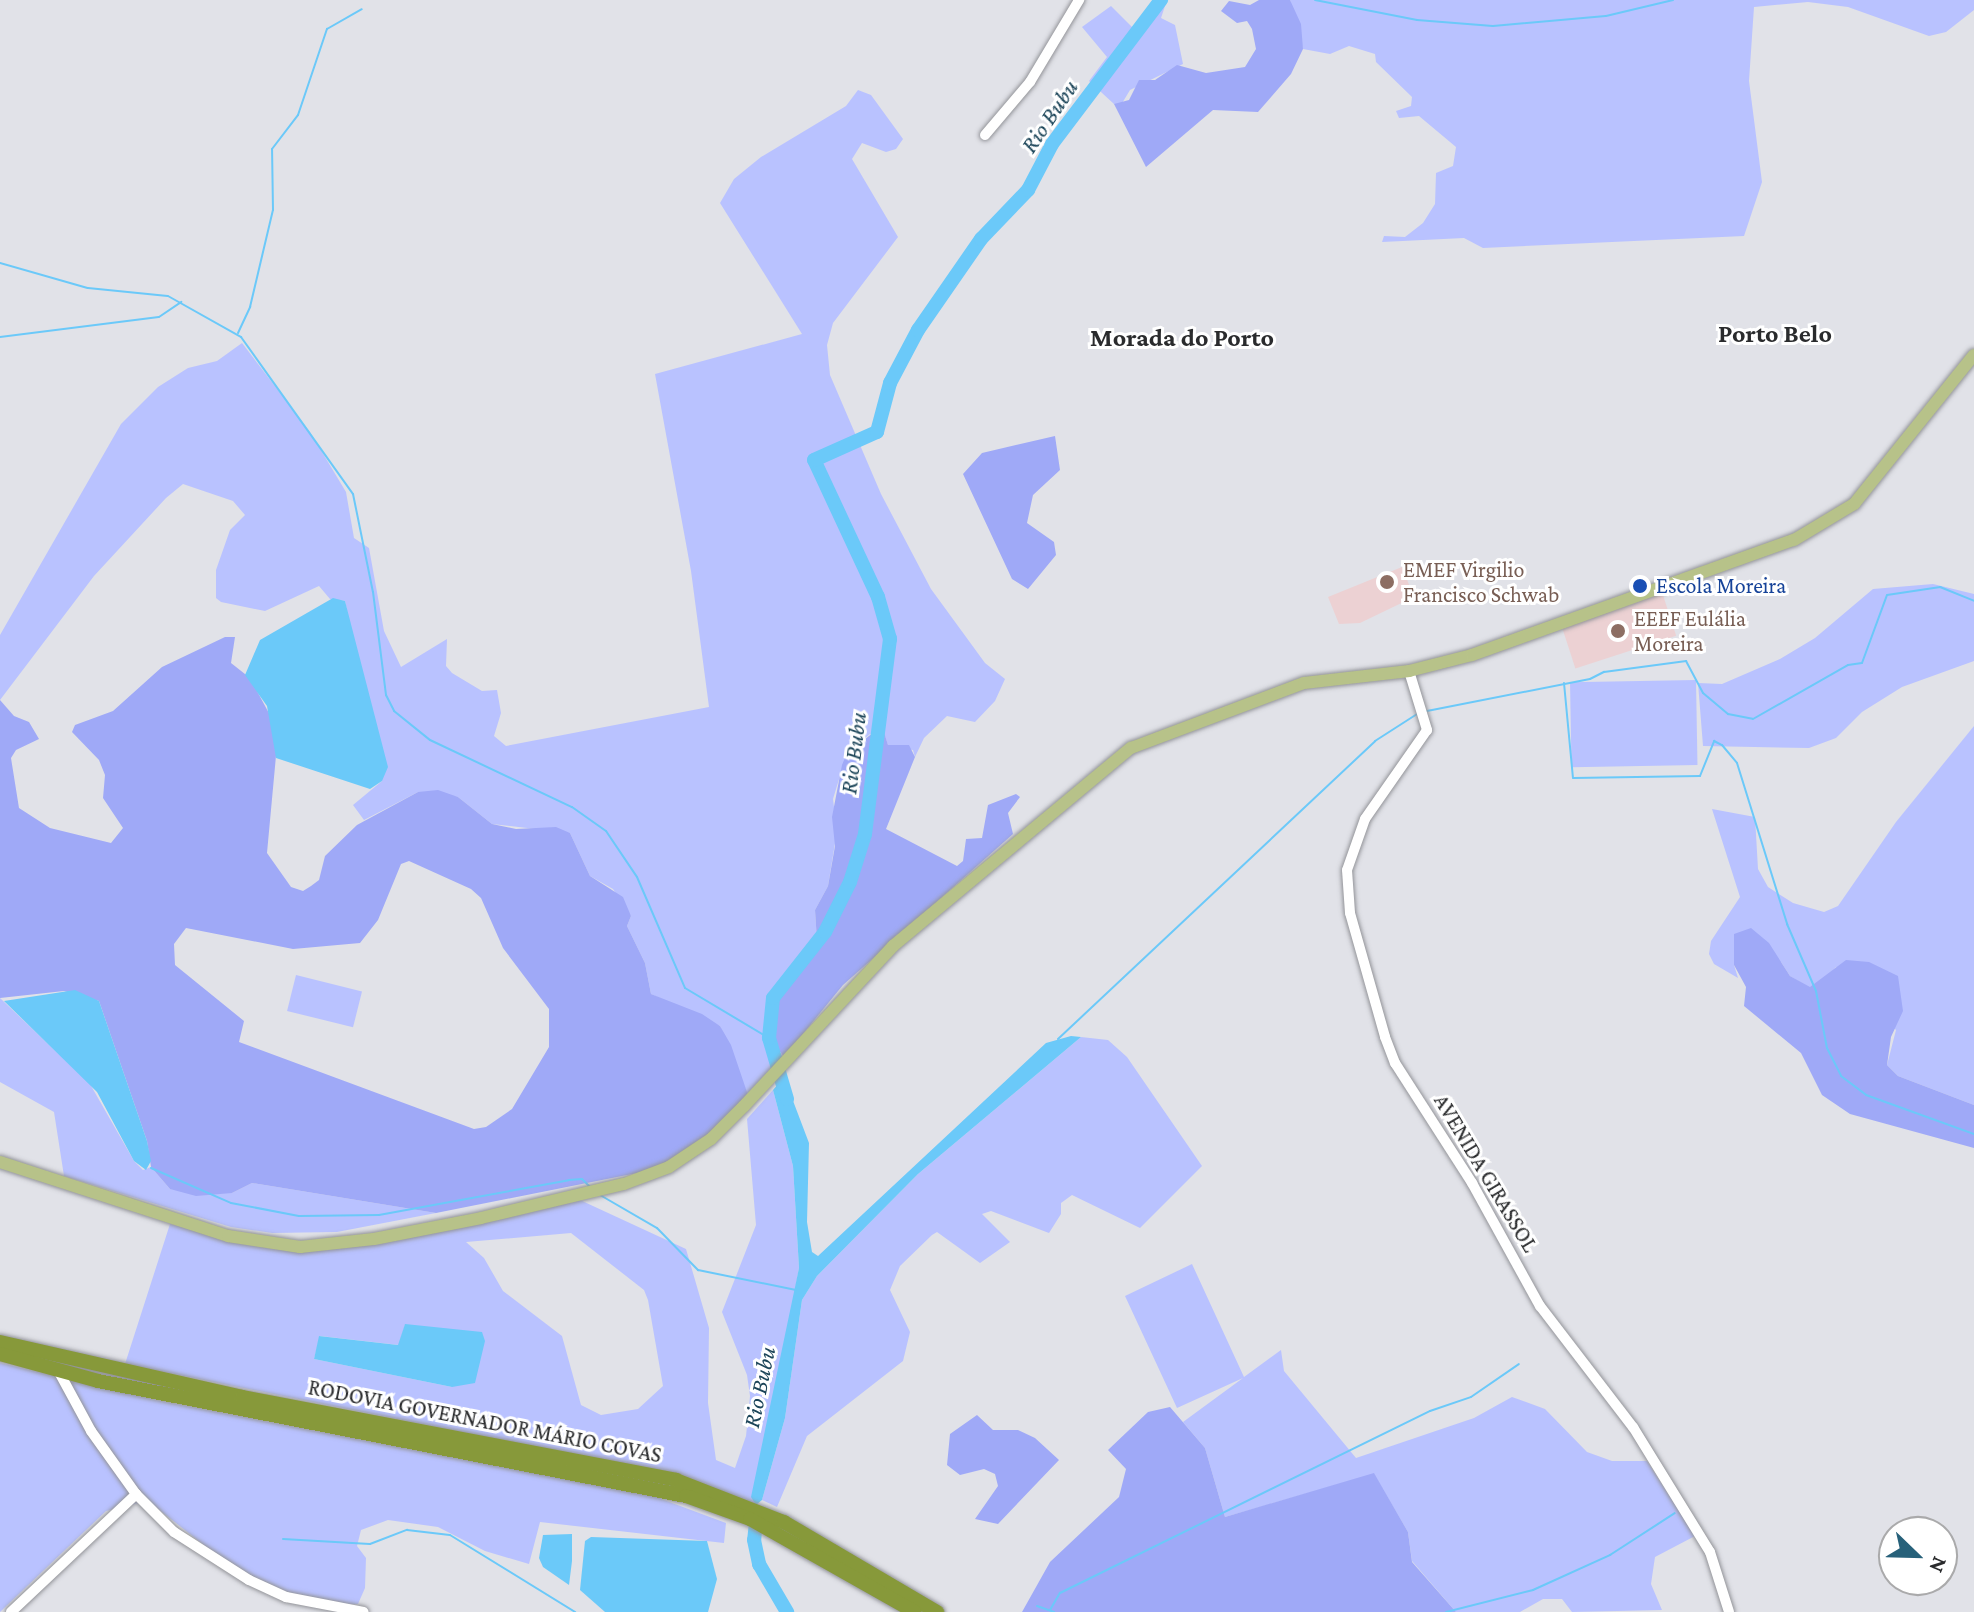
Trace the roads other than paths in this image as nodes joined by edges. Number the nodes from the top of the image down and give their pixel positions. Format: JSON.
{"nodes":[{"id":1,"x":1079,"y":0,"type":"edge"},
{"id":2,"x":985,"y":135,"type":"dead end"},
{"id":3,"x":1974,"y":355,"type":"edge"},
{"id":4,"x":1409,"y":671,"type":"junction"},
{"id":5,"x":0,"y":1162,"type":"edge"},
{"id":6,"x":0,"y":1342,"type":"edge"},
{"id":7,"x":0,"y":1354,"type":"edge"},
{"id":8,"x":59,"y":1372,"type":"junction"},
{"id":9,"x":136,"y":1494,"type":"junction"},
{"id":10,"x":724,"y":1502,"type":"junction"},
{"id":11,"x":781,"y":1528,"type":"junction"},
{"id":12,"x":11,"y":1612,"type":"edge"},
{"id":13,"x":364,"y":1612,"type":"edge"},
{"id":14,"x":915,"y":1612,"type":"edge"},
{"id":15,"x":937,"y":1612,"type":"edge"},
{"id":16,"x":1729,"y":1612,"type":"edge"}],
"edges":[{"from":1,"to":2,"type":"street"},
{"from":3,"to":4,"type":"main road"},
{"from":4,"to":5,"type":"main road"},
{"from":4,"to":16,"type":"street","name":"AVENIDA GIRASSOL"},
{"from":6,"to":10,"type":"highway","name":"RODOVIA GOVERNADOR MÁRIO COVAS"},
{"from":7,"to":8,"type":"highway","name":"RODOVIA GOVERNADOR MÁRIO COVAS"},
{"from":8,"to":9,"type":"street"},
{"from":8,"to":10,"type":"highway","name":"RODOVIA GOVERNADOR MÁRIO COVAS"},
{"from":9,"to":12,"type":"street"},
{"from":9,"to":13,"type":"street"},
{"from":10,"to":11,"type":"highway","name":"RODOVIA GOVERNADOR MÁRIO COVAS"},
{"from":11,"to":14,"type":"highway","name":"RODOVIA GOVERNADOR MÁRIO COVAS"},
{"from":11,"to":15,"type":"highway","name":"RODOVIA GOVERNADOR MÁRIO COVAS"}]}
